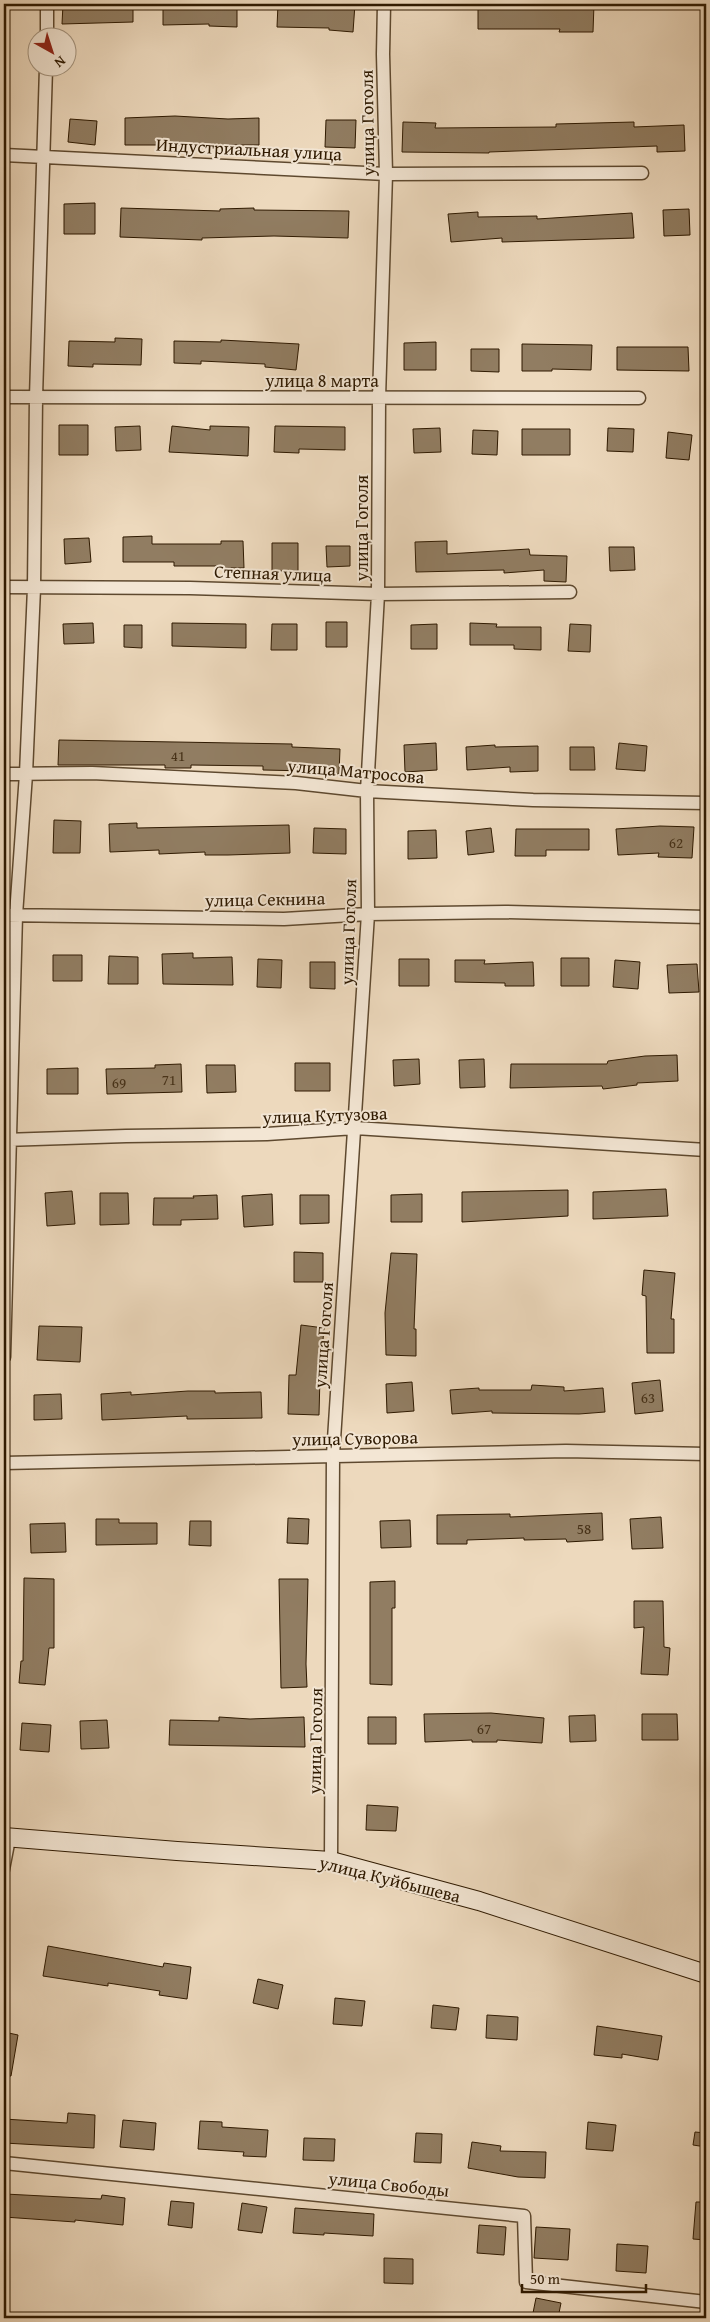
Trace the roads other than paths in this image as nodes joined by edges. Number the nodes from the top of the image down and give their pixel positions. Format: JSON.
{"nodes":[{"id":1,"x":47,"y":4,"type":"edge"},
{"id":2,"x":384,"y":4,"type":"edge"},
{"id":3,"x":47,"y":28,"type":"edge"},
{"id":4,"x":46,"y":78,"type":"edge"},
{"id":5,"x":4,"y":155,"type":"edge"},
{"id":6,"x":44,"y":156,"type":"junction"},
{"id":7,"x":386,"y":174,"type":"junction"},
{"id":8,"x":642,"y":174,"type":"dead end"},
{"id":9,"x":4,"y":397,"type":"edge"},
{"id":10,"x":36,"y":397,"type":"junction"},
{"id":11,"x":379,"y":398,"type":"junction"},
{"id":12,"x":639,"y":398,"type":"dead end"},
{"id":13,"x":4,"y":587,"type":"edge"},
{"id":14,"x":34,"y":588,"type":"junction"},
{"id":15,"x":570,"y":592,"type":"dead end"},
{"id":16,"x":378,"y":594,"type":"junction"},
{"id":17,"x":4,"y":774,"type":"edge"},
{"id":18,"x":26,"y":774,"type":"junction"},
{"id":19,"x":367,"y":791,"type":"junction"},
{"id":20,"x":706,"y":803,"type":"edge"},
{"id":21,"x":368,"y":914,"type":"junction"},
{"id":22,"x":10,"y":915,"type":"edge"},
{"id":23,"x":706,"y":918,"type":"edge"},
{"id":24,"x":355,"y":1128,"type":"junction"},
{"id":25,"x":6,"y":1140,"type":"edge"},
{"id":26,"x":706,"y":1150,"type":"edge"},
{"id":27,"x":4,"y":1357,"type":"edge"},
{"id":28,"x":706,"y":1454,"type":"edge"},
{"id":29,"x":333,"y":1455,"type":"junction"},
{"id":30,"x":4,"y":1462,"type":"edge"},
{"id":31,"x":8,"y":1837,"type":"edge"},
{"id":32,"x":331,"y":1860,"type":"junction"},
{"id":33,"x":4,"y":1880,"type":"edge"},
{"id":34,"x":706,"y":1969,"type":"edge"},
{"id":35,"x":4,"y":2163,"type":"edge"},
{"id":36,"x":706,"y":2302,"type":"edge"}],
"edges":[{"from":1,"to":3,"type":"street"},
{"from":2,"to":7,"type":"street","name":"улица Гоголя"},
{"from":4,"to":6,"type":"street"},
{"from":5,"to":6,"type":"street","name":"Индустриальная улица"},
{"from":6,"to":7,"type":"street","name":"Индустриальная улица"},
{"from":6,"to":10,"type":"street"},
{"from":7,"to":8,"type":"street","name":"Индустриальная улица"},
{"from":7,"to":11,"type":"street","name":"улица Гоголя"},
{"from":9,"to":10,"type":"street","name":"улица 8 марта"},
{"from":10,"to":11,"type":"street","name":"улица 8 марта"},
{"from":10,"to":14,"type":"street"},
{"from":11,"to":12,"type":"street","name":"улица 8 марта"},
{"from":11,"to":16,"type":"street","name":"улица Гоголя"},
{"from":13,"to":14,"type":"street","name":"Степная улица"},
{"from":14,"to":16,"type":"street","name":"Степная улица"},
{"from":14,"to":18,"type":"street"},
{"from":15,"to":16,"type":"street","name":"Степная улица"},
{"from":16,"to":19,"type":"street","name":"улица Гоголя"},
{"from":17,"to":18,"type":"street","name":"улица Матросова"},
{"from":18,"to":19,"type":"street","name":"улица Матросова"},
{"from":18,"to":22,"type":"street"},
{"from":19,"to":20,"type":"street","name":"улица Матросова"},
{"from":19,"to":21,"type":"street","name":"улица Гоголя"},
{"from":21,"to":22,"type":"street","name":"улица Секнина"},
{"from":21,"to":23,"type":"street","name":"улица Секнина"},
{"from":21,"to":24,"type":"street","name":"улица Гоголя"},
{"from":22,"to":25,"type":"street"},
{"from":24,"to":25,"type":"street","name":"улица Кутузова"},
{"from":24,"to":26,"type":"street","name":"улица Кутузова"},
{"from":24,"to":29,"type":"street","name":"улица Гоголя"},
{"from":25,"to":27,"type":"street"},
{"from":28,"to":29,"type":"street","name":"улица Суворова"},
{"from":29,"to":30,"type":"street","name":"улица Суворова"},
{"from":29,"to":32,"type":"street","name":"улица Гоголя"},
{"from":31,"to":32,"type":"main road","name":"улица Куйбышева"},
{"from":31,"to":33,"type":"lane"},
{"from":32,"to":34,"type":"main road","name":"улица Куйбышева"},
{"from":35,"to":36,"type":"street","name":"улица Свободы"}]}
